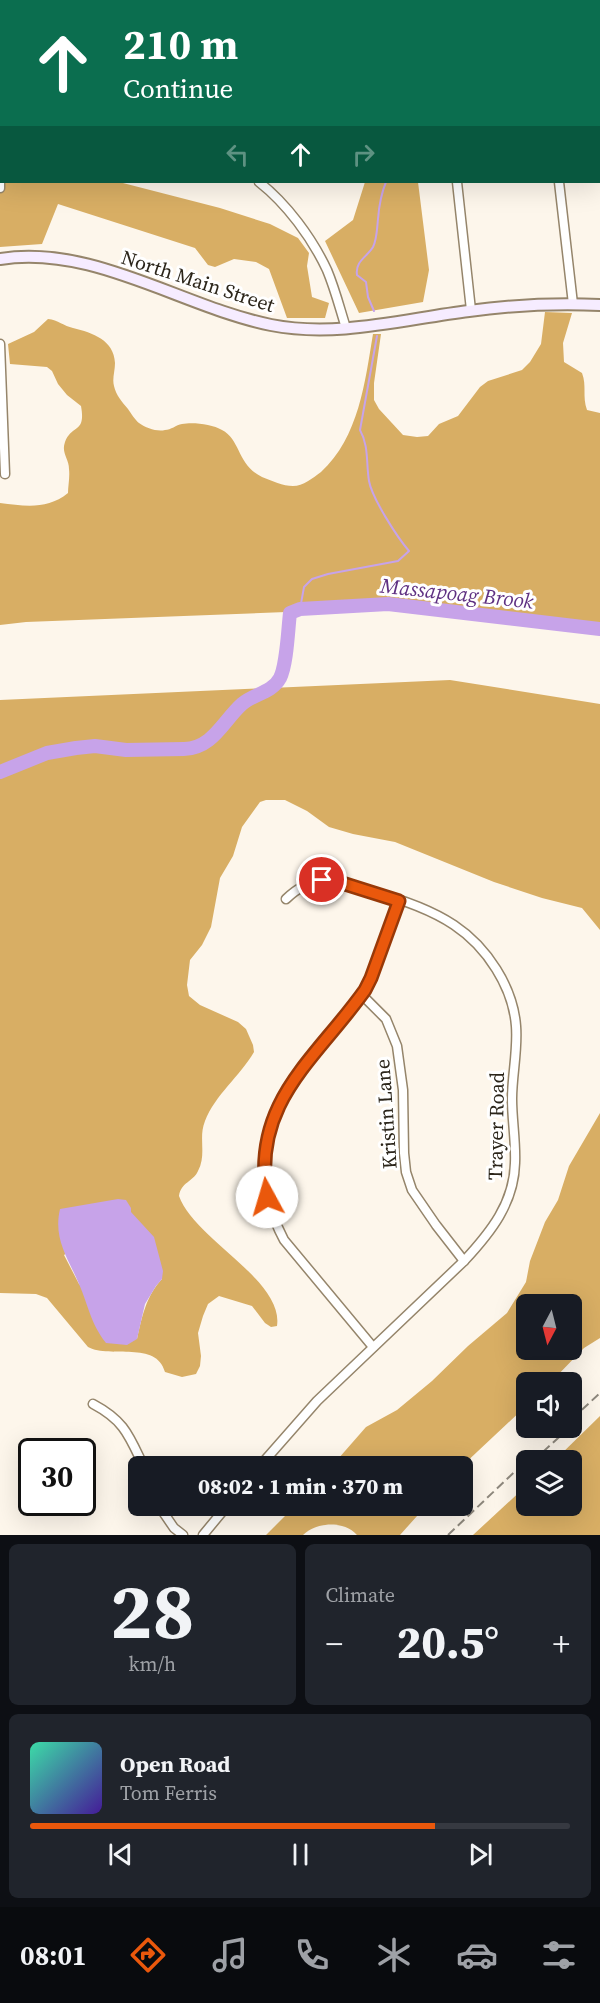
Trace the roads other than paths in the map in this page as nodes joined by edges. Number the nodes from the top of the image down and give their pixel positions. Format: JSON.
{"nodes":[{"id":1,"x":0,"y":177,"type":"edge"},
{"id":2,"x":260,"y":183,"type":"edge"},
{"id":3,"x":457,"y":183,"type":"edge"},
{"id":4,"x":559,"y":183,"type":"edge"},
{"id":5,"x":0,"y":188,"type":"edge"},
{"id":6,"x":0,"y":259,"type":"edge"},
{"id":7,"x":573,"y":304,"type":"junction"},
{"id":8,"x":600,"y":305,"type":"edge"},
{"id":9,"x":471,"y":310,"type":"junction"},
{"id":10,"x":346,"y":328,"type":"junction"},
{"id":11,"x":0,"y":344,"type":"edge"},
{"id":12,"x":6,"y":474,"type":"dead end"},
{"id":13,"x":286,"y":899,"type":"dead end"},
{"id":14,"x":399,"y":901,"type":"junction"},
{"id":15,"x":362,"y":995,"type":"junction"},
{"id":16,"x":464,"y":1261,"type":"junction"},
{"id":17,"x":373,"y":1347,"type":"junction"},
{"id":18,"x":93,"y":1404,"type":"dead end"},
{"id":19,"x":139,"y":1456,"type":"edge"},
{"id":20,"x":270,"y":1456,"type":"edge"},
{"id":21,"x":166,"y":1516,"type":"edge"},
{"id":22,"x":219,"y":1516,"type":"edge"},
{"id":23,"x":183,"y":1535,"type":"edge"},
{"id":24,"x":203,"y":1535,"type":"edge"}],
"edges":[{"from":1,"to":5,"type":"street"},
{"from":2,"to":10,"type":"street"},
{"from":3,"to":9,"type":"street"},
{"from":4,"to":7,"type":"street"},
{"from":6,"to":10,"type":"main road","name":"North Main Street"},
{"from":7,"to":8,"type":"main road","name":"North Main Street"},
{"from":7,"to":9,"type":"main road","name":"North Main Street"},
{"from":9,"to":10,"type":"main road","name":"North Main Street"},
{"from":11,"to":12,"type":"street"},
{"from":13,"to":14,"type":"street","name":"Trayer Road"},
{"from":14,"to":15,"type":"street"},
{"from":14,"to":16,"type":"street","name":"Trayer Road"},
{"from":15,"to":16,"type":"street","name":"Kristin Lane"},
{"from":15,"to":17,"type":"street"},
{"from":16,"to":17,"type":"street","name":"Trayer Road"},
{"from":17,"to":20,"type":"street","name":"Trayer Road"},
{"from":18,"to":19,"type":"street"},
{"from":21,"to":23,"type":"street"},
{"from":22,"to":24,"type":"street"}]}
